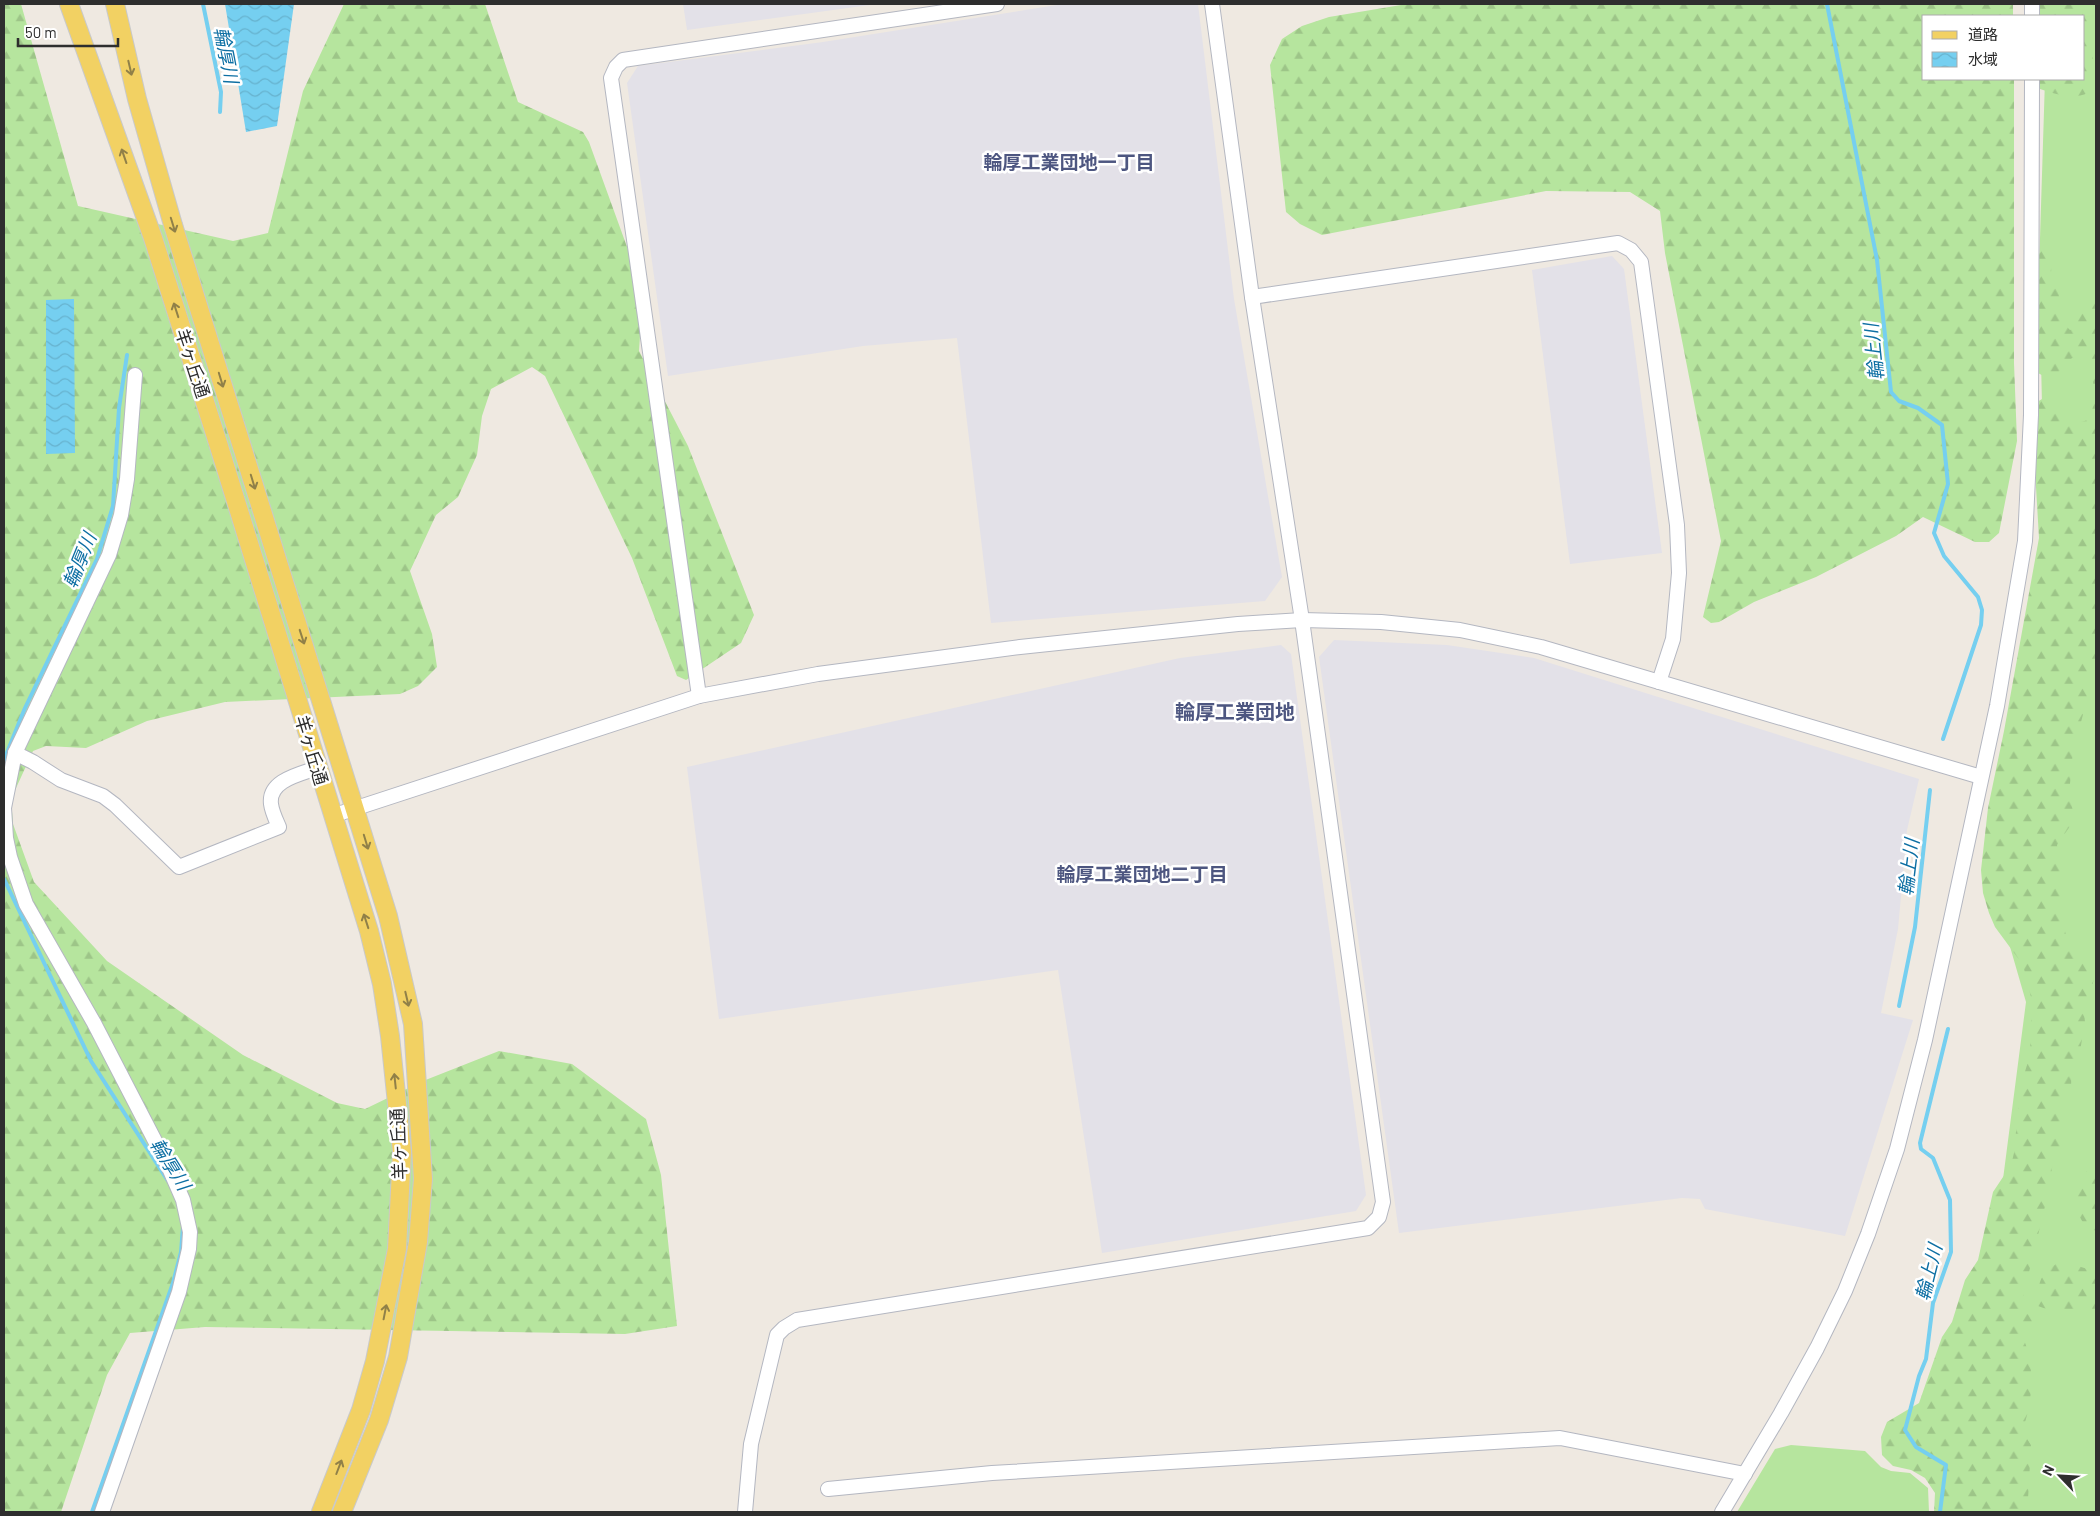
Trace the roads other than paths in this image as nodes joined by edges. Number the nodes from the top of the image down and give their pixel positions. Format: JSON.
{"nodes":[{"id":1,"x":69,"y":4,"type":"edge"},
{"id":2,"x":116,"y":4,"type":"edge"},
{"id":3,"x":997,"y":4,"type":"edge"},
{"id":4,"x":1212,"y":4,"type":"edge"},
{"id":5,"x":2032,"y":80,"type":"edge"},
{"id":6,"x":1252,"y":297,"type":"junction"},
{"id":7,"x":135,"y":375,"type":"dead end"},
{"id":8,"x":1302,"y":620,"type":"junction"},
{"id":9,"x":1659,"y":682,"type":"junction"},
{"id":10,"x":698,"y":696,"type":"junction"},
{"id":11,"x":15,"y":752,"type":"junction"},
{"id":12,"x":317,"y":768,"type":"junction"},
{"id":13,"x":1981,"y":778,"type":"junction"},
{"id":14,"x":356,"y":807,"type":"junction"},
{"id":15,"x":332,"y":816,"type":"junction"},
{"id":16,"x":1744,"y":1474,"type":"junction"},
{"id":17,"x":828,"y":1489,"type":"dead end"},
{"id":18,"x":102,"y":1512,"type":"edge"},
{"id":19,"x":321,"y":1512,"type":"edge"},
{"id":20,"x":342,"y":1512,"type":"edge"},
{"id":21,"x":745,"y":1512,"type":"edge"},
{"id":22,"x":1722,"y":1512,"type":"edge"}],
"edges":[{"from":12,"to":1,"type":"main road","name":"羊ヶ丘通","one_way":true},
{"from":2,"to":14,"type":"main road","name":"羊ヶ丘通","one_way":true},
{"from":3,"to":10,"type":"street"},
{"from":4,"to":6,"type":"street"},
{"from":5,"to":13,"type":"street"},
{"from":6,"to":8,"type":"street"},
{"from":6,"to":9,"type":"street"},
{"from":7,"to":11,"type":"street"},
{"from":8,"to":9,"type":"street"},
{"from":8,"to":10,"type":"street"},
{"from":8,"to":21,"type":"street"},
{"from":9,"to":13,"type":"street"},
{"from":10,"to":14,"type":"street"},
{"from":11,"to":12,"type":"street"},
{"from":11,"to":18,"type":"street"},
{"from":12,"to":15,"type":"main road","name":"羊ヶ丘通"},
{"from":13,"to":16,"type":"street"},
{"from":14,"to":15,"type":"street"},
{"from":14,"to":20,"type":"main road","name":"羊ヶ丘通","one_way":true},
{"from":19,"to":15,"type":"main road","name":"羊ヶ丘通","one_way":true},
{"from":16,"to":17,"type":"street"},
{"from":16,"to":22,"type":"street"}]}
